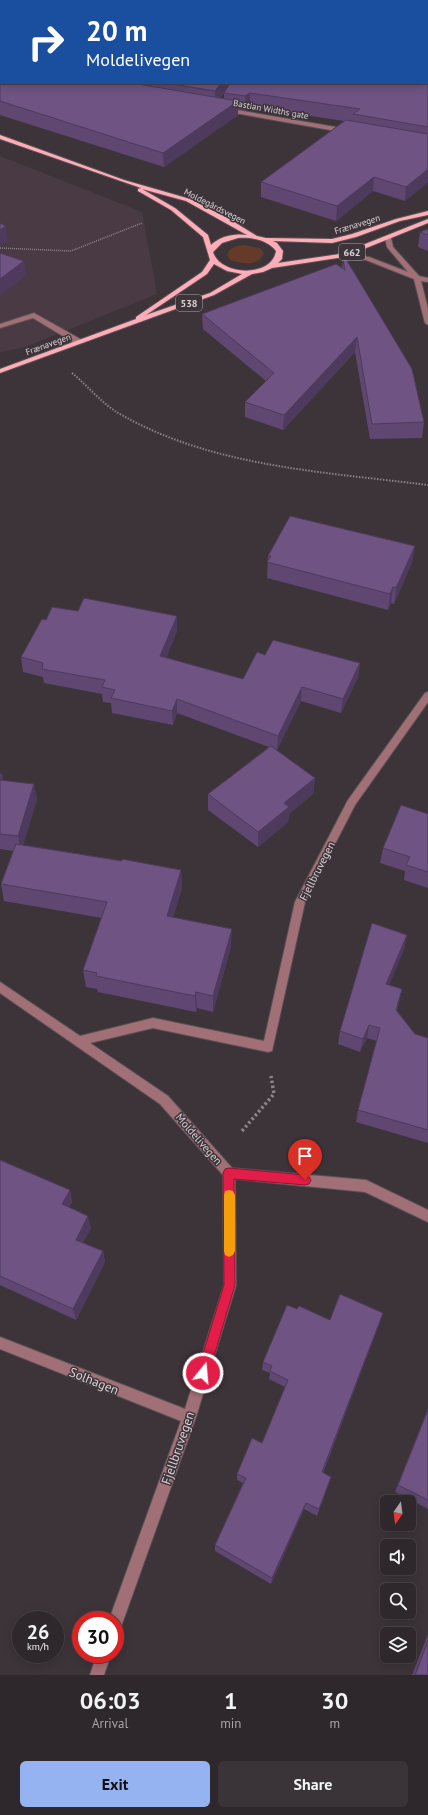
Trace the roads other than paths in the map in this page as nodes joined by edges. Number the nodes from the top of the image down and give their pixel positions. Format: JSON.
{"nodes":[{"id":1,"x":222,"y":102,"type":"edge"},
{"id":2,"x":350,"y":132,"type":"edge"},
{"id":3,"x":0,"y":137,"type":"edge"},
{"id":4,"x":122,"y":181,"type":"junction"},
{"id":5,"x":428,"y":213,"type":"edge"},
{"id":6,"x":428,"y":221,"type":"edge"},
{"id":7,"x":254,"y":236,"type":"junction"},
{"id":8,"x":388,"y":238,"type":"junction"},
{"id":9,"x":266,"y":239,"type":"junction"},
{"id":10,"x":210,"y":252,"type":"junction"},
{"id":11,"x":342,"y":256,"type":"junction"},
{"id":12,"x":213,"y":260,"type":"junction"},
{"id":13,"x":272,"y":266,"type":"junction"},
{"id":14,"x":250,"y":272,"type":"junction"},
{"id":15,"x":417,"y":278,"type":"junction"},
{"id":16,"x":428,"y":280,"type":"edge"},
{"id":17,"x":428,"y":323,"type":"edge"},
{"id":18,"x":0,"y":326,"type":"edge"},
{"id":19,"x":125,"y":327,"type":"junction"},
{"id":20,"x":79,"y":342,"type":"junction"},
{"id":21,"x":0,"y":371,"type":"edge"},
{"id":22,"x":428,"y":695,"type":"edge"},
{"id":23,"x":0,"y":987,"type":"edge"},
{"id":24,"x":78,"y":1041,"type":"junction"},
{"id":25,"x":229,"y":1173,"type":"junction"},
{"id":26,"x":428,"y":1216,"type":"edge"},
{"id":27,"x":0,"y":1343,"type":"edge"},
{"id":28,"x":189,"y":1417,"type":"junction"},
{"id":29,"x":120,"y":1611,"type":"edge"},
{"id":30,"x":101,"y":1663,"type":"edge"},
{"id":31,"x":97,"y":1675,"type":"edge"}],
"edges":[{"from":1,"to":2,"type":"street","name":"Bastian Widths gate"},
{"from":3,"to":4,"type":"main road","name":"Moldegårdsvegen","number":"662"},
{"from":4,"to":7,"type":"main road","name":"Moldegårdsvegen","number":"662"},
{"from":4,"to":10,"type":"main road","name":"Moldegårdsvegen","number":"662"},
{"from":5,"to":9,"type":"main road","name":"Frænavegen","number":"662"},
{"from":6,"to":8,"type":"main road","number":"662"},
{"from":7,"to":9,"type":"main road","number":"662"},
{"from":7,"to":10,"type":"main road","number":"662"},
{"from":8,"to":11,"type":"main road","number":"662"},
{"from":8,"to":15,"type":"street"},
{"from":9,"to":13,"type":"main road","number":"662"},
{"from":10,"to":12,"type":"main road","number":"662"},
{"from":11,"to":13,"type":"main road","number":"662"},
{"from":11,"to":15,"type":"street"},
{"from":12,"to":14,"type":"main road","number":"662"},
{"from":12,"to":19,"type":"main road","name":"Frænavegen","number":"538"},
{"from":13,"to":14,"type":"main road","number":"662"},
{"from":14,"to":19,"type":"main road","name":"Frænavegen","number":"538"},
{"from":15,"to":16,"type":"street"},
{"from":15,"to":17,"type":"street"},
{"from":18,"to":20,"type":"street"},
{"from":19,"to":20,"type":"main road","name":"Frænavegen","number":"538"},
{"from":20,"to":21,"type":"main road","name":"Frænavegen","number":"538"},
{"from":22,"to":24,"type":"street","name":"Fjellbruvegen"},
{"from":23,"to":24,"type":"street","name":"Moldelivegen"},
{"from":24,"to":25,"type":"street","name":"Moldelivegen"},
{"from":25,"to":26,"type":"street","name":"Moldelivegen"},
{"from":25,"to":28,"type":"street","name":"Fjellbruvegen"},
{"from":27,"to":28,"type":"street","name":"Solhagen"},
{"from":28,"to":29,"type":"street","name":"Fjellbruvegen"},
{"from":30,"to":31,"type":"street"}]}
